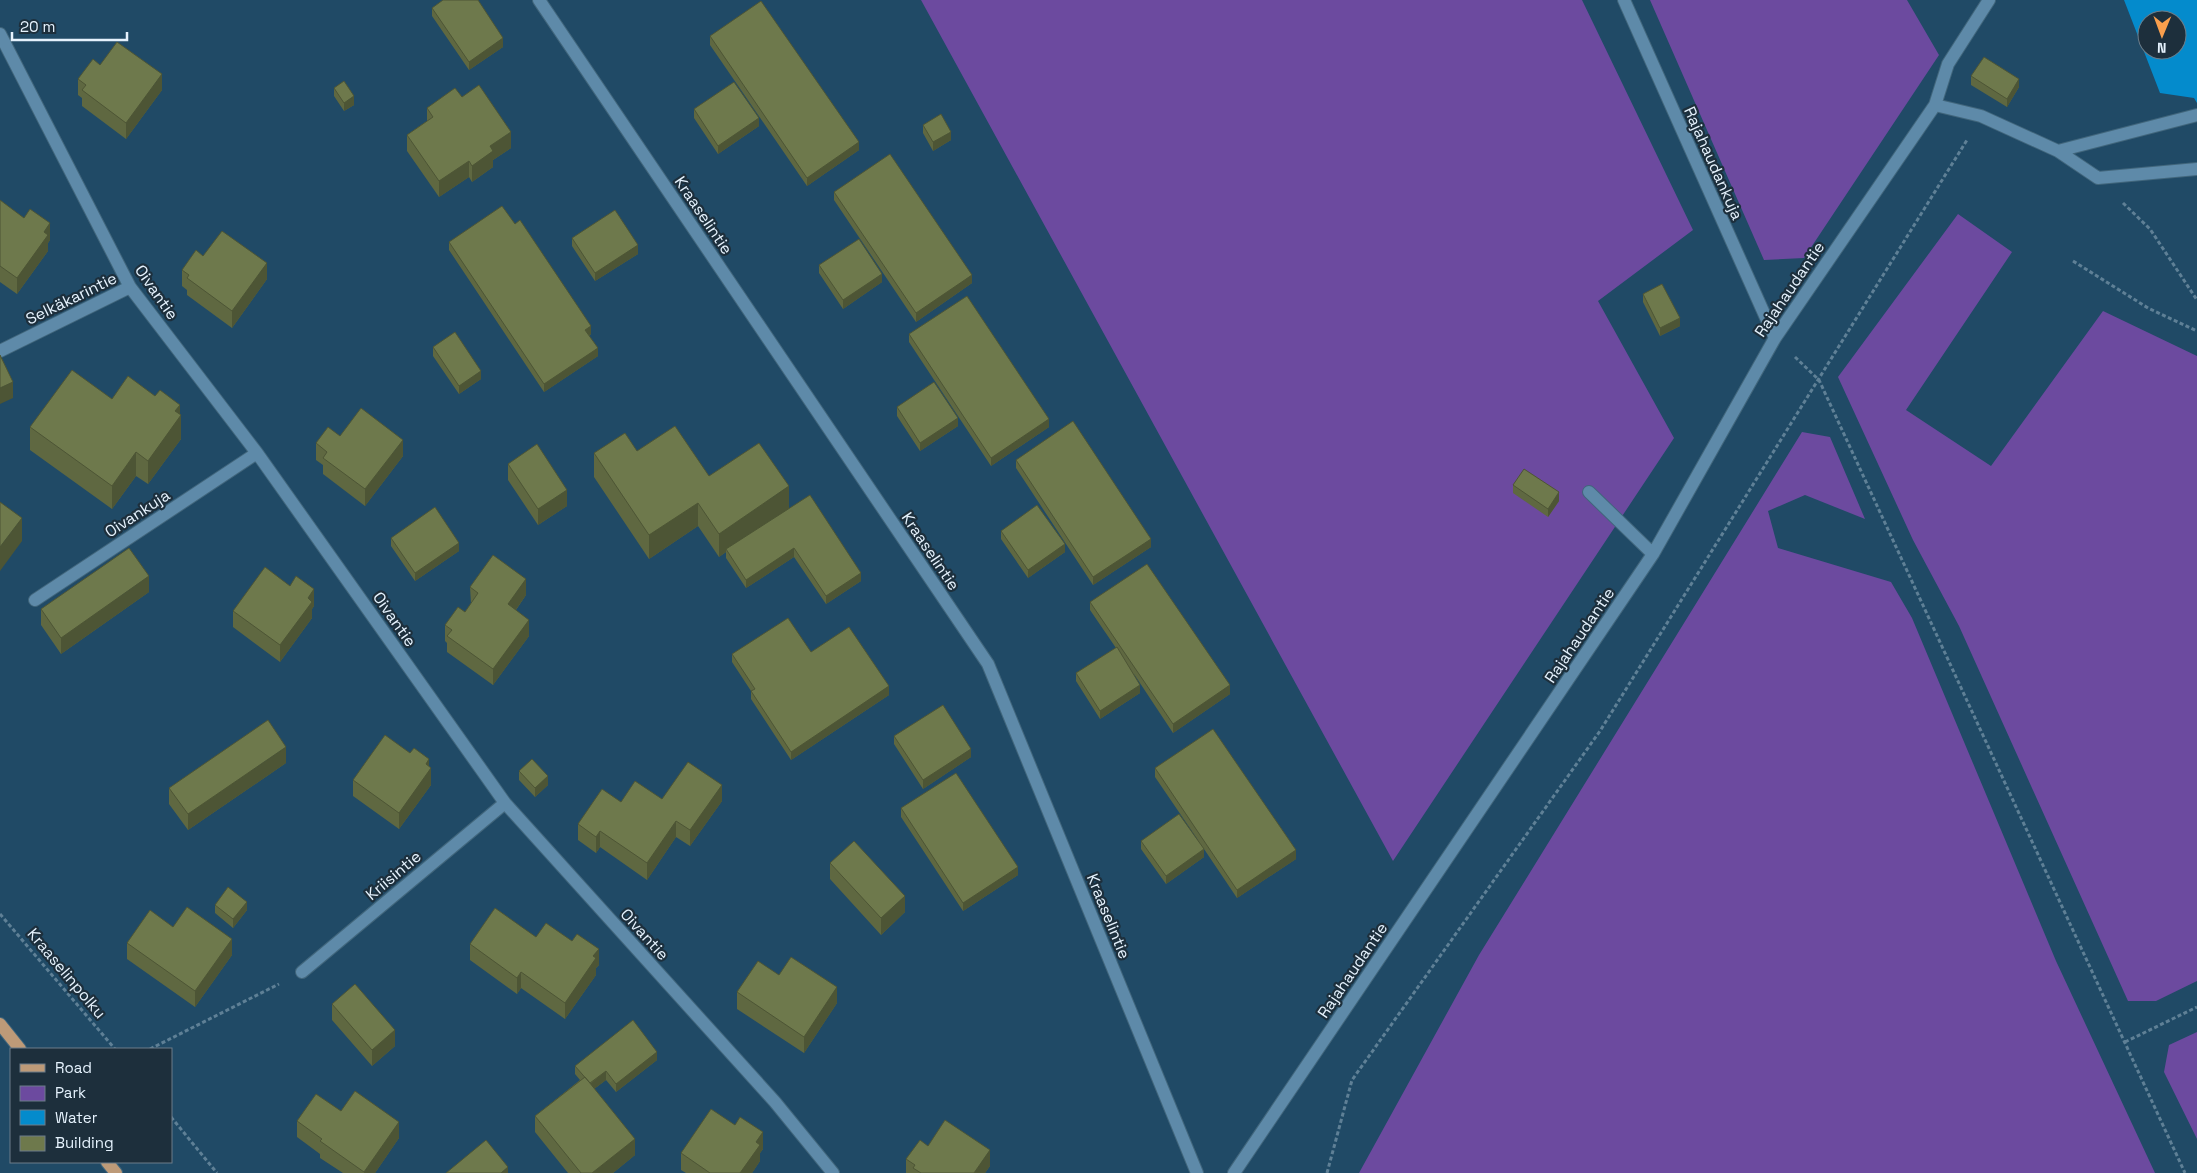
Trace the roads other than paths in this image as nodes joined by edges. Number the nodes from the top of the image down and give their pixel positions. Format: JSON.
{"nodes":[{"id":1,"x":539,"y":0,"type":"edge"},
{"id":2,"x":1624,"y":0,"type":"edge"},
{"id":3,"x":1988,"y":0,"type":"edge"},
{"id":4,"x":0,"y":34,"type":"edge"},
{"id":5,"x":1934,"y":105,"type":"junction"},
{"id":6,"x":2197,"y":116,"type":"edge"},
{"id":7,"x":2058,"y":151,"type":"junction"},
{"id":8,"x":2197,"y":169,"type":"edge"},
{"id":9,"x":130,"y":287,"type":"junction"},
{"id":10,"x":1775,"y":338,"type":"junction"},
{"id":11,"x":0,"y":351,"type":"edge"},
{"id":12,"x":257,"y":453,"type":"junction"},
{"id":13,"x":1589,"y":492,"type":"dead end"},
{"id":14,"x":1653,"y":554,"type":"junction"},
{"id":15,"x":35,"y":600,"type":"dead end"},
{"id":16,"x":505,"y":803,"type":"junction"},
{"id":17,"x":302,"y":972,"type":"road end"},
{"id":18,"x":0,"y":1024,"type":"edge"},
{"id":19,"x":19,"y":1048,"type":"edge"},
{"id":20,"x":108,"y":1163,"type":"edge"},
{"id":21,"x":116,"y":1173,"type":"edge"},
{"id":22,"x":833,"y":1173,"type":"edge"},
{"id":23,"x":1198,"y":1173,"type":"edge"},
{"id":24,"x":1234,"y":1173,"type":"edge"}],
"edges":[{"from":1,"to":23,"type":"street","name":"Kraaselintie"},
{"from":2,"to":10,"type":"street","name":"Rajahaudankuja"},
{"from":3,"to":5,"type":"street","name":"Rajahaudantie"},
{"from":4,"to":9,"type":"street","name":"Oivantie"},
{"from":5,"to":7,"type":"street"},
{"from":5,"to":10,"type":"street","name":"Rajahaudantie"},
{"from":6,"to":7,"type":"street"},
{"from":7,"to":8,"type":"street"},
{"from":9,"to":11,"type":"street","name":"Selkäkarintie"},
{"from":9,"to":12,"type":"street","name":"Oivantie"},
{"from":10,"to":14,"type":"street","name":"Rajahaudantie"},
{"from":12,"to":15,"type":"street","name":"Oivankuja"},
{"from":12,"to":16,"type":"street","name":"Oivantie"},
{"from":13,"to":14,"type":"street"},
{"from":14,"to":24,"type":"street","name":"Rajahaudantie"},
{"from":16,"to":17,"type":"street","name":"Kriisintie"},
{"from":16,"to":22,"type":"street","name":"Oivantie"},
{"from":18,"to":19,"type":"main road"},
{"from":20,"to":21,"type":"main road"}]}
